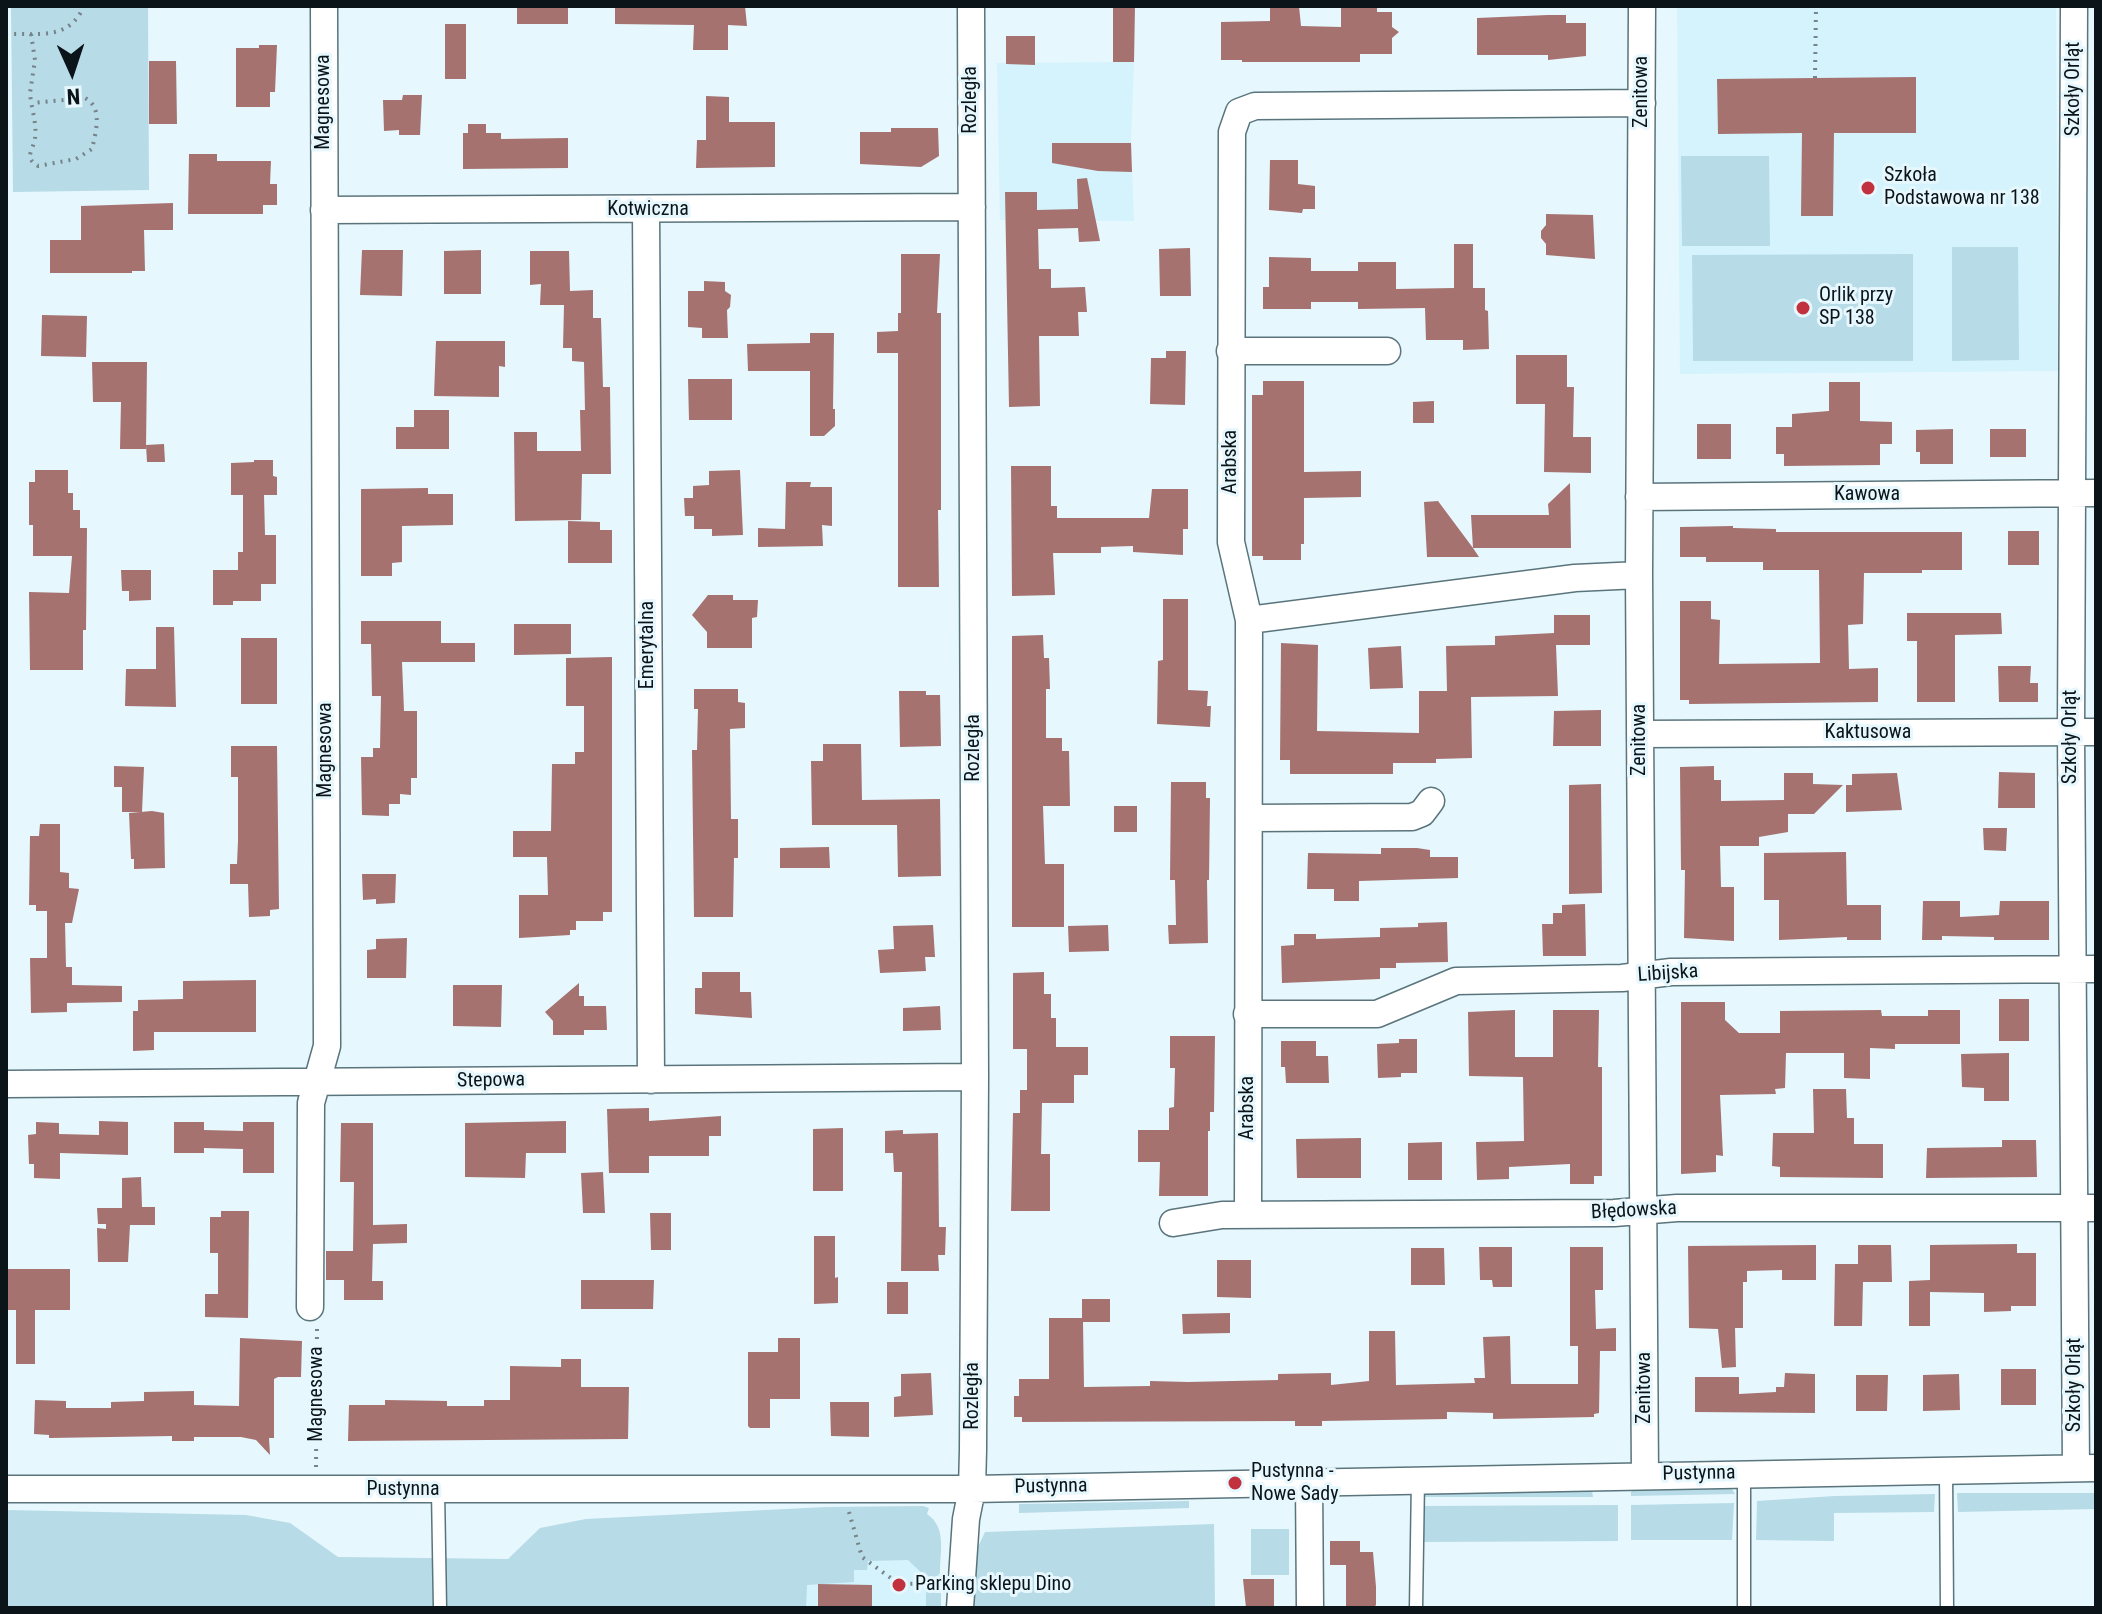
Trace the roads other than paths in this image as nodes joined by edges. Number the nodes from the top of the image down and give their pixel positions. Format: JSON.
{"nodes":[{"id":1,"x":324,"y":6,"type":"edge"},
{"id":2,"x":971,"y":6,"type":"edge"},
{"id":3,"x":1642,"y":6,"type":"edge"},
{"id":4,"x":2074,"y":6,"type":"edge"},
{"id":5,"x":1642,"y":103,"type":"junction"},
{"id":6,"x":972,"y":207,"type":"junction"},
{"id":7,"x":324,"y":210,"type":"junction"},
{"id":8,"x":646,"y":211,"type":"junction"},
{"id":9,"x":2085,"y":348,"type":"edge"},
{"id":10,"x":1230,"y":351,"type":"junction"},
{"id":11,"x":1387,"y":351,"type":"dead end"},
{"id":12,"x":2084,"y":493,"type":"edge"},
{"id":13,"x":1639,"y":497,"type":"junction"},
{"id":14,"x":1639,"y":575,"type":"junction"},
{"id":15,"x":1249,"y":620,"type":"junction"},
{"id":16,"x":2084,"y":732,"type":"edge"},
{"id":17,"x":1640,"y":734,"type":"junction"},
{"id":18,"x":1431,"y":801,"type":"dead end"},
{"id":19,"x":1250,"y":818,"type":"junction"},
{"id":20,"x":2084,"y":969,"type":"edge"},
{"id":21,"x":1642,"y":976,"type":"junction"},
{"id":22,"x":1247,"y":1014,"type":"junction"},
{"id":23,"x":975,"y":1077,"type":"junction"},
{"id":24,"x":651,"y":1080,"type":"junction"},
{"id":25,"x":318,"y":1083,"type":"junction"},
{"id":26,"x":6,"y":1084,"type":"edge"},
{"id":27,"x":2085,"y":1208,"type":"edge"},
{"id":28,"x":1643,"y":1211,"type":"junction"},
{"id":29,"x":1248,"y":1215,"type":"junction"},
{"id":30,"x":1173,"y":1223,"type":"dead end"},
{"id":31,"x":310,"y":1307,"type":"road end"},
{"id":32,"x":2086,"y":1468,"type":"edge"},
{"id":33,"x":1946,"y":1470,"type":"junction"},
{"id":34,"x":1744,"y":1473,"type":"junction"},
{"id":35,"x":1645,"y":1475,"type":"junction"},
{"id":36,"x":1418,"y":1479,"type":"junction"},
{"id":37,"x":1309,"y":1482,"type":"junction"},
{"id":38,"x":6,"y":1489,"type":"edge"},
{"id":39,"x":972,"y":1489,"type":"junction"},
{"id":40,"x":438,"y":1490,"type":"junction"},
{"id":41,"x":440,"y":1608,"type":"edge"},
{"id":42,"x":960,"y":1608,"type":"edge"},
{"id":43,"x":1310,"y":1608,"type":"edge"},
{"id":44,"x":1416,"y":1608,"type":"edge"},
{"id":45,"x":1744,"y":1608,"type":"edge"},
{"id":46,"x":1947,"y":1608,"type":"edge"}],
"edges":[{"from":1,"to":7,"type":"street","name":"Magnesowa"},
{"from":2,"to":6,"type":"street","name":"Rozległa"},
{"from":3,"to":5,"type":"street","name":"Zenitowa"},
{"from":4,"to":9,"type":"street","name":"Szkoły Orląt"},
{"from":5,"to":10,"type":"street","name":"Arabska"},
{"from":5,"to":13,"type":"street","name":"Zenitowa"},
{"from":6,"to":8,"type":"street","name":"Kotwiczna"},
{"from":6,"to":23,"type":"street","name":"Rozległa"},
{"from":7,"to":8,"type":"street","name":"Kotwiczna"},
{"from":7,"to":25,"type":"street","name":"Magnesowa"},
{"from":8,"to":24,"type":"street","name":"Emerytalna"},
{"from":9,"to":12,"type":"street","name":"Szkoły Orląt"},
{"from":10,"to":11,"type":"street"},
{"from":10,"to":15,"type":"street","name":"Arabska"},
{"from":12,"to":13,"type":"street","name":"Kawowa"},
{"from":12,"to":16,"type":"street","name":"Szkoły Orląt"},
{"from":13,"to":14,"type":"street","name":"Zenitowa"},
{"from":14,"to":15,"type":"street"},
{"from":14,"to":17,"type":"street","name":"Zenitowa"},
{"from":15,"to":19,"type":"street","name":"Arabska"},
{"from":16,"to":17,"type":"street","name":"Kaktusowa"},
{"from":16,"to":20,"type":"street","name":"Szkoły Orląt"},
{"from":17,"to":21,"type":"street","name":"Zenitowa"},
{"from":18,"to":19,"type":"street"},
{"from":19,"to":22,"type":"street","name":"Arabska"},
{"from":20,"to":21,"type":"street","name":"Libijska"},
{"from":20,"to":27,"type":"street","name":"Szkoły Orląt"},
{"from":21,"to":22,"type":"street","name":"Libijska"},
{"from":21,"to":28,"type":"street","name":"Zenitowa"},
{"from":22,"to":29,"type":"street","name":"Arabska"},
{"from":23,"to":24,"type":"street","name":"Stepowa"},
{"from":23,"to":39,"type":"street","name":"Rozległa"},
{"from":24,"to":25,"type":"street","name":"Stepowa"},
{"from":25,"to":26,"type":"street","name":"Stepowa"},
{"from":25,"to":31,"type":"street","name":"Magnesowa"},
{"from":27,"to":28,"type":"street","name":"Błędowska"},
{"from":27,"to":32,"type":"street","name":"Szkoły Orląt"},
{"from":28,"to":29,"type":"street","name":"Błędowska"},
{"from":28,"to":35,"type":"street","name":"Zenitowa"},
{"from":29,"to":30,"type":"street","name":"Błędowska"},
{"from":32,"to":33,"type":"street","name":"Pustynna"},
{"from":33,"to":34,"type":"street","name":"Pustynna"},
{"from":33,"to":46,"type":"lane"},
{"from":34,"to":35,"type":"street","name":"Pustynna"},
{"from":34,"to":45,"type":"lane"},
{"from":35,"to":36,"type":"street","name":"Pustynna"},
{"from":36,"to":37,"type":"street","name":"Pustynna"},
{"from":36,"to":44,"type":"lane"},
{"from":37,"to":39,"type":"street","name":"Pustynna"},
{"from":37,"to":43,"type":"street"},
{"from":38,"to":40,"type":"street","name":"Pustynna"},
{"from":39,"to":40,"type":"street","name":"Pustynna"},
{"from":39,"to":42,"type":"street","name":"Rozległa"},
{"from":40,"to":41,"type":"lane"}]}
